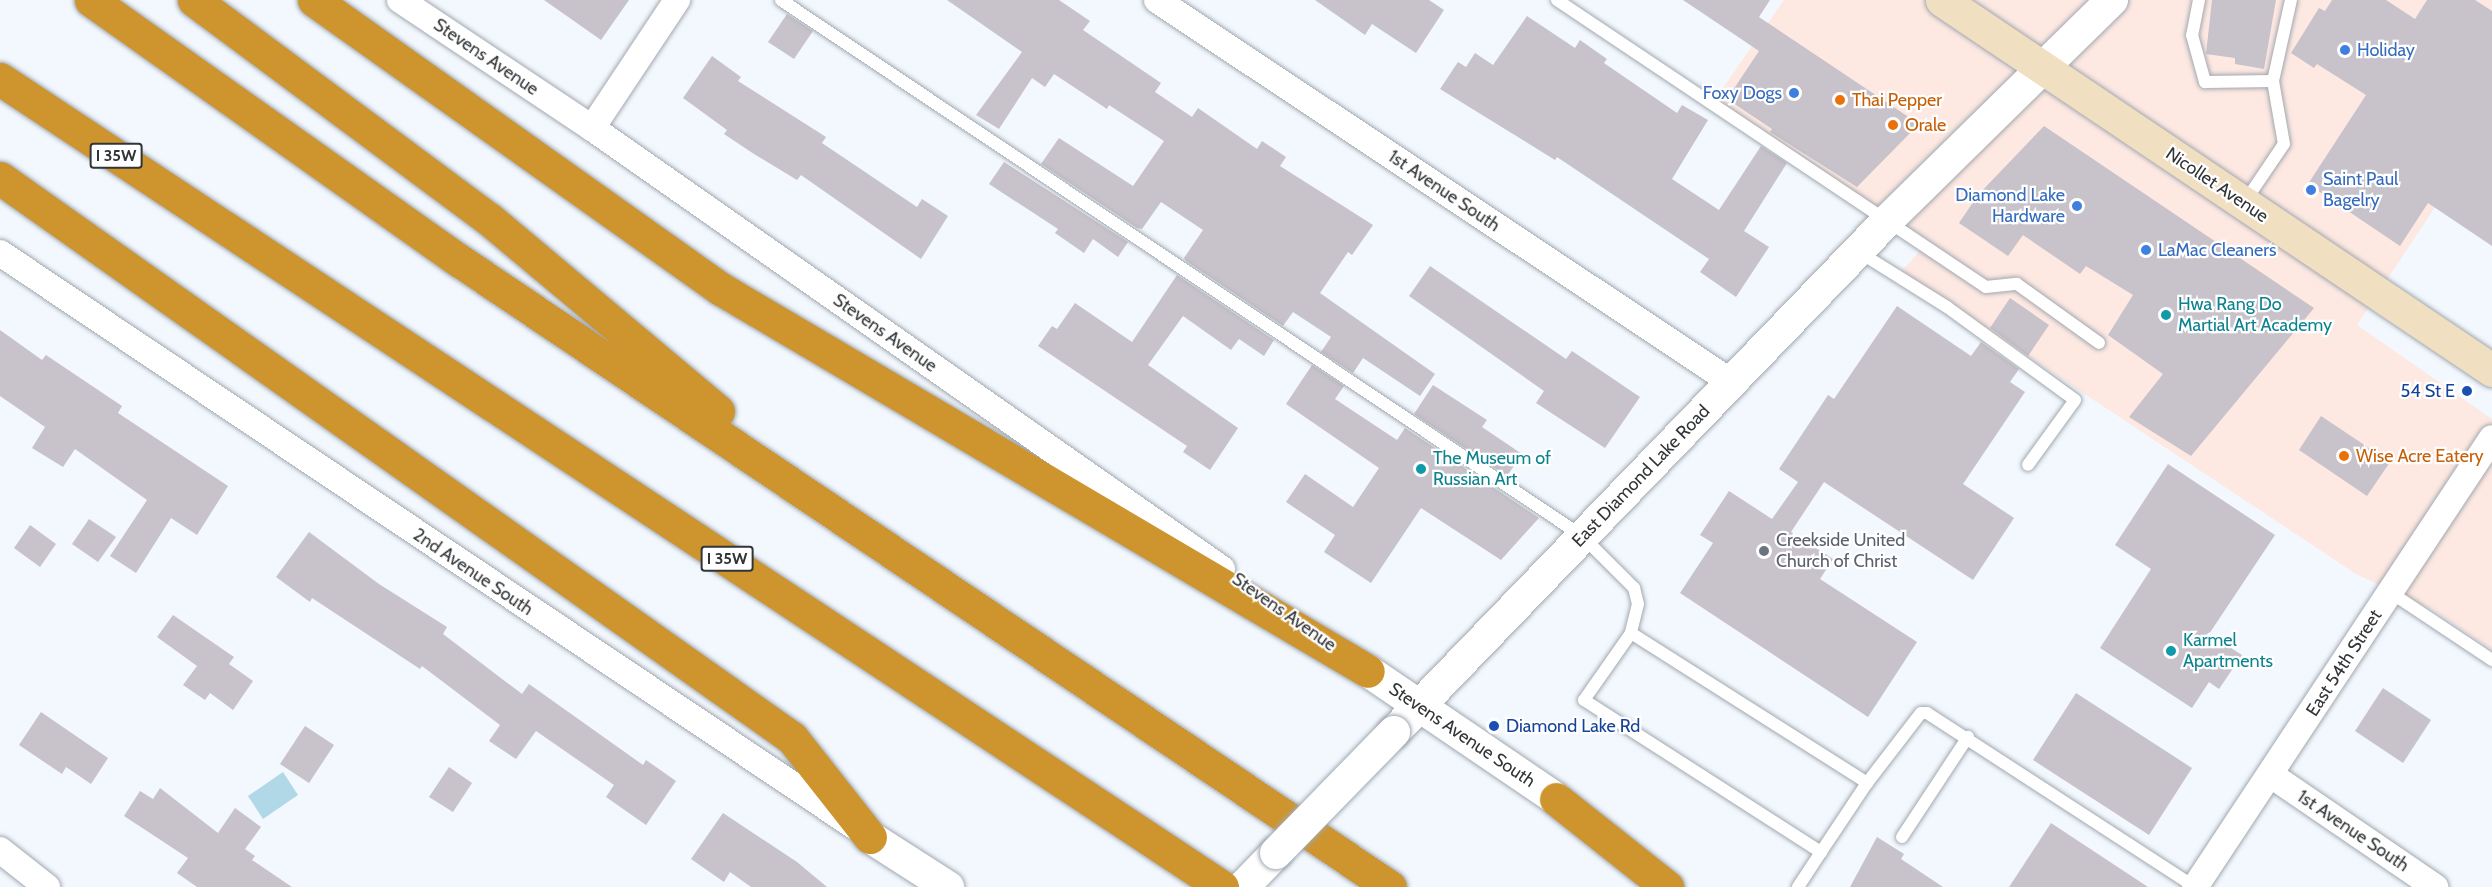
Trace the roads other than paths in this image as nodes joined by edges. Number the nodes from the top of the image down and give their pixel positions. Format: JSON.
{"nodes":[{"id":1,"x":91,"y":0,"type":"edge"},
{"id":2,"x":194,"y":0,"type":"edge"},
{"id":3,"x":314,"y":0,"type":"edge"},
{"id":4,"x":400,"y":0,"type":"edge"},
{"id":5,"x":677,"y":0,"type":"edge"},
{"id":6,"x":781,"y":0,"type":"edge"},
{"id":7,"x":1157,"y":0,"type":"edge"},
{"id":8,"x":1557,"y":0,"type":"edge"},
{"id":9,"x":1942,"y":0,"type":"edge"},
{"id":10,"x":2112,"y":0,"type":"edge"},
{"id":11,"x":2199,"y":0,"type":"edge"},
{"id":12,"x":2291,"y":0,"type":"edge"},
{"id":13,"x":2042,"y":68,"type":"junction"},
{"id":14,"x":0,"y":79,"type":"edge"},
{"id":15,"x":2272,"y":81,"type":"junction"},
{"id":16,"x":592,"y":128,"type":"junction"},
{"id":17,"x":0,"y":178,"type":"edge"},
{"id":18,"x":2244,"y":204,"type":"junction"},
{"id":19,"x":1886,"y":222,"type":"junction"},
{"id":20,"x":1858,"y":251,"type":"junction"},
{"id":21,"x":0,"y":254,"type":"edge"},
{"id":22,"x":2099,"y":343,"type":"dead end"},
{"id":23,"x":2492,"y":370,"type":"edge"},
{"id":24,"x":1731,"y":382,"type":"junction"},
{"id":25,"x":2492,"y":438,"type":"edge"},
{"id":26,"x":2028,"y":465,"type":"dead end"},
{"id":27,"x":841,"y":515,"type":"junction"},
{"id":28,"x":1582,"y":536,"type":"junction"},
{"id":29,"x":2390,"y":592,"type":"junction"},
{"id":30,"x":1631,"y":633,"type":"junction"},
{"id":31,"x":2492,"y":660,"type":"edge"},
{"id":32,"x":1368,"y":671,"type":"junction"},
{"id":33,"x":1419,"y":706,"type":"junction"},
{"id":34,"x":1968,"y":737,"type":"junction"},
{"id":35,"x":2271,"y":775,"type":"junction"},
{"id":36,"x":1867,"y":783,"type":"junction"},
{"id":37,"x":1556,"y":799,"type":"junction"},
{"id":38,"x":870,"y":837,"type":"junction"},
{"id":39,"x":1902,"y":837,"type":"dead end"},
{"id":40,"x":0,"y":850,"type":"edge"},
{"id":41,"x":1821,"y":852,"type":"junction"},
{"id":42,"x":47,"y":887,"type":"edge"},
{"id":43,"x":948,"y":887,"type":"edge"},
{"id":44,"x":1222,"y":887,"type":"edge"},
{"id":45,"x":1243,"y":887,"type":"edge"},
{"id":46,"x":1390,"y":887,"type":"edge"},
{"id":47,"x":1667,"y":887,"type":"edge"},
{"id":48,"x":1686,"y":887,"type":"edge"},
{"id":49,"x":1798,"y":887,"type":"edge"},
{"id":50,"x":2195,"y":887,"type":"edge"},
{"id":51,"x":2435,"y":887,"type":"edge"}],
"edges":[{"from":1,"to":27,"type":"highway"},
{"from":2,"to":27,"type":"highway"},
{"from":3,"to":32,"type":"highway"},
{"from":4,"to":16,"type":"street","name":"Stevens Avenue"},
{"from":5,"to":16,"type":"street"},
{"from":6,"to":28,"type":"lane"},
{"from":7,"to":24,"type":"street","name":"1st Avenue South"},
{"from":8,"to":19,"type":"lane"},
{"from":9,"to":13,"type":"main road","name":"Nicollet Avenue"},
{"from":10,"to":13,"type":"street","name":"East Diamond Lake Road"},
{"from":11,"to":15,"type":"lane"},
{"from":12,"to":15,"type":"lane"},
{"from":13,"to":18,"type":"main road","name":"Nicollet Avenue"},
{"from":13,"to":19,"type":"street","name":"East Diamond Lake Road"},
{"from":14,"to":44,"type":"highway","number":"I 35W"},
{"from":15,"to":18,"type":"lane"},
{"from":16,"to":32,"type":"street","name":"Stevens Avenue"},
{"from":17,"to":38,"type":"highway"},
{"from":18,"to":23,"type":"main road","name":"Nicollet Avenue"},
{"from":19,"to":20,"type":"street","name":"East Diamond Lake Road"},
{"from":19,"to":22,"type":"lane"},
{"from":20,"to":24,"type":"street","name":"East Diamond Lake Road"},
{"from":20,"to":26,"type":"lane"},
{"from":21,"to":38,"type":"street","name":"2nd Avenue South"},
{"from":24,"to":28,"type":"street","name":"East Diamond Lake Road"},
{"from":25,"to":29,"type":"street","name":"East 54th Street"},
{"from":27,"to":46,"type":"highway"},
{"from":28,"to":30,"type":"lane"},
{"from":28,"to":33,"type":"street","name":"East Diamond Lake Road"},
{"from":29,"to":31,"type":"lane"},
{"from":29,"to":35,"type":"street","name":"East 54th Street"},
{"from":30,"to":36,"type":"lane"},
{"from":30,"to":41,"type":"lane"},
{"from":32,"to":33,"type":"street","name":"Stevens Avenue South"},
{"from":33,"to":37,"type":"street","name":"Stevens Avenue South"},
{"from":33,"to":45,"type":"street","name":"East Diamond Lake Road","bridge":true},
{"from":34,"to":36,"type":"lane"},
{"from":34,"to":39,"type":"lane"},
{"from":34,"to":50,"type":"lane"},
{"from":35,"to":50,"type":"street","name":"East 54th Street"},
{"from":35,"to":51,"type":"street","name":"1st Avenue South"},
{"from":36,"to":41,"type":"lane"},
{"from":37,"to":47,"type":"highway"},
{"from":37,"to":48,"type":"street"},
{"from":38,"to":43,"type":"street","name":"2nd Avenue South"},
{"from":40,"to":42,"type":"street"},
{"from":41,"to":49,"type":"lane"}]}
